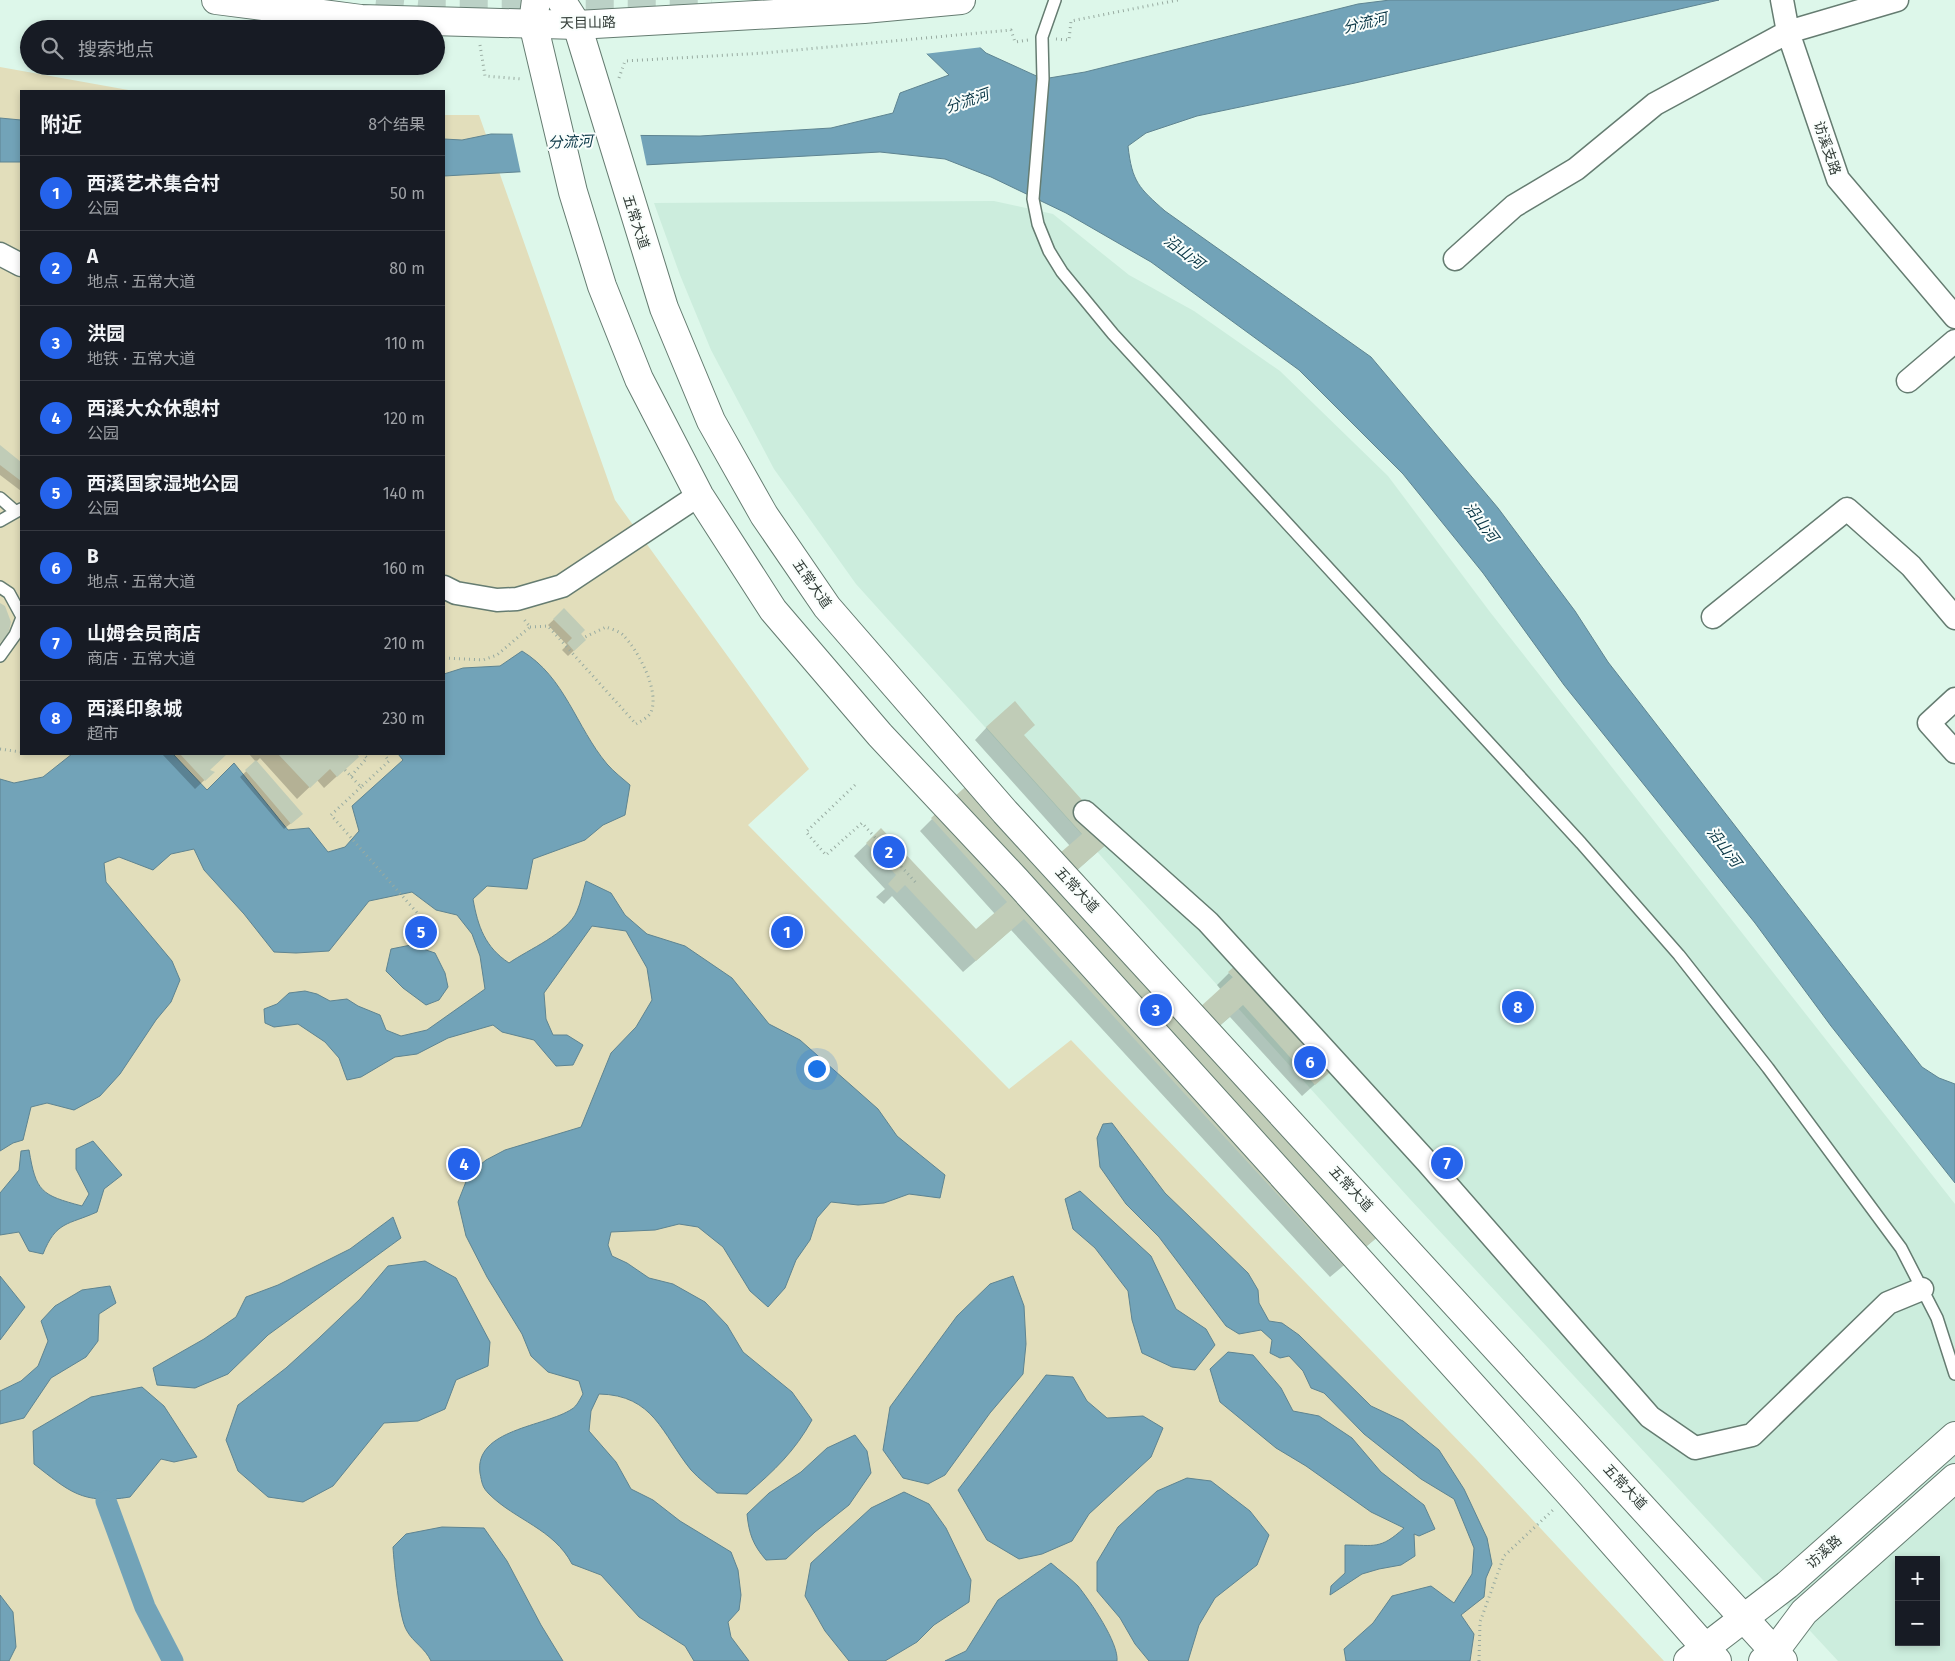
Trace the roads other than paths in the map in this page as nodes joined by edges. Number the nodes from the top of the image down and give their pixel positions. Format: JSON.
{"nodes":[{"id":1,"x":216,"y":0,"type":"edge"},
{"id":2,"x":561,"y":0,"type":"edge"},
{"id":3,"x":1055,"y":0,"type":"edge"},
{"id":4,"x":1897,"y":0,"type":"edge"},
{"id":5,"x":954,"y":1,"type":"edge"},
{"id":6,"x":1783,"y":2,"type":"edge"},
{"id":7,"x":534,"y":12,"type":"edge"},
{"id":8,"x":578,"y":25,"type":"junction"},
{"id":9,"x":1788,"y":32,"type":"junction"},
{"id":10,"x":0,"y":254,"type":"edge"},
{"id":11,"x":1455,"y":258,"type":"dead end"},
{"id":12,"x":20,"y":265,"type":"edge"},
{"id":13,"x":1955,"y":318,"type":"edge"},
{"id":14,"x":1955,"y":342,"type":"edge"},
{"id":15,"x":1908,"y":381,"type":"dead end"},
{"id":16,"x":699,"y":495,"type":"junction"},
{"id":17,"x":0,"y":498,"type":"edge"},
{"id":18,"x":19,"y":510,"type":"edge"},
{"id":19,"x":0,"y":521,"type":"edge"},
{"id":20,"x":0,"y":587,"type":"edge"},
{"id":21,"x":445,"y":588,"type":"edge"},
{"id":22,"x":20,"y":613,"type":"edge"},
{"id":23,"x":1713,"y":617,"type":"dead end"},
{"id":24,"x":1955,"y":618,"type":"edge"},
{"id":25,"x":20,"y":622,"type":"edge"},
{"id":26,"x":0,"y":656,"type":"edge"},
{"id":27,"x":1955,"y":699,"type":"edge"},
{"id":28,"x":1955,"y":752,"type":"edge"},
{"id":29,"x":1085,"y":812,"type":"dead end"},
{"id":30,"x":1922,"y":1289,"type":"junction"},
{"id":31,"x":1955,"y":1374,"type":"edge"},
{"id":32,"x":1955,"y":1436,"type":"edge"},
{"id":33,"x":1955,"y":1478,"type":"edge"},
{"id":34,"x":1746,"y":1618,"type":"junction"},
{"id":35,"x":1704,"y":1657,"type":"edge"},
{"id":36,"x":1773,"y":1658,"type":"edge"}],
"edges":[{"from":1,"to":7,"type":"main road","name":"天目山路"},
{"from":2,"to":8,"type":"main road","name":"五常大道"},
{"from":3,"to":30,"type":"lane"},
{"from":4,"to":9,"type":"street"},
{"from":5,"to":8,"type":"main road","name":"天目山路"},
{"from":6,"to":9,"type":"street","name":"访溪支路"},
{"from":7,"to":8,"type":"main road","name":"天目山路"},
{"from":7,"to":16,"type":"main road"},
{"from":8,"to":34,"type":"main road","name":"五常大道"},
{"from":9,"to":11,"type":"street"},
{"from":9,"to":13,"type":"street","name":"访溪支路"},
{"from":10,"to":12,"type":"street"},
{"from":14,"to":15,"type":"street"},
{"from":16,"to":21,"type":"street"},
{"from":16,"to":35,"type":"main road"},
{"from":17,"to":18,"type":"lane"},
{"from":18,"to":19,"type":"lane"},
{"from":20,"to":22,"type":"lane"},
{"from":23,"to":24,"type":"street"},
{"from":25,"to":26,"type":"lane"},
{"from":27,"to":28,"type":"street"},
{"from":29,"to":30,"type":"street"},
{"from":30,"to":31,"type":"lane"},
{"from":32,"to":34,"type":"main road","name":"访溪路"},
{"from":33,"to":36,"type":"main road"},
{"from":34,"to":35,"type":"main road","name":"访溪路"},
{"from":34,"to":36,"type":"main road","name":"五常大道"}]}
